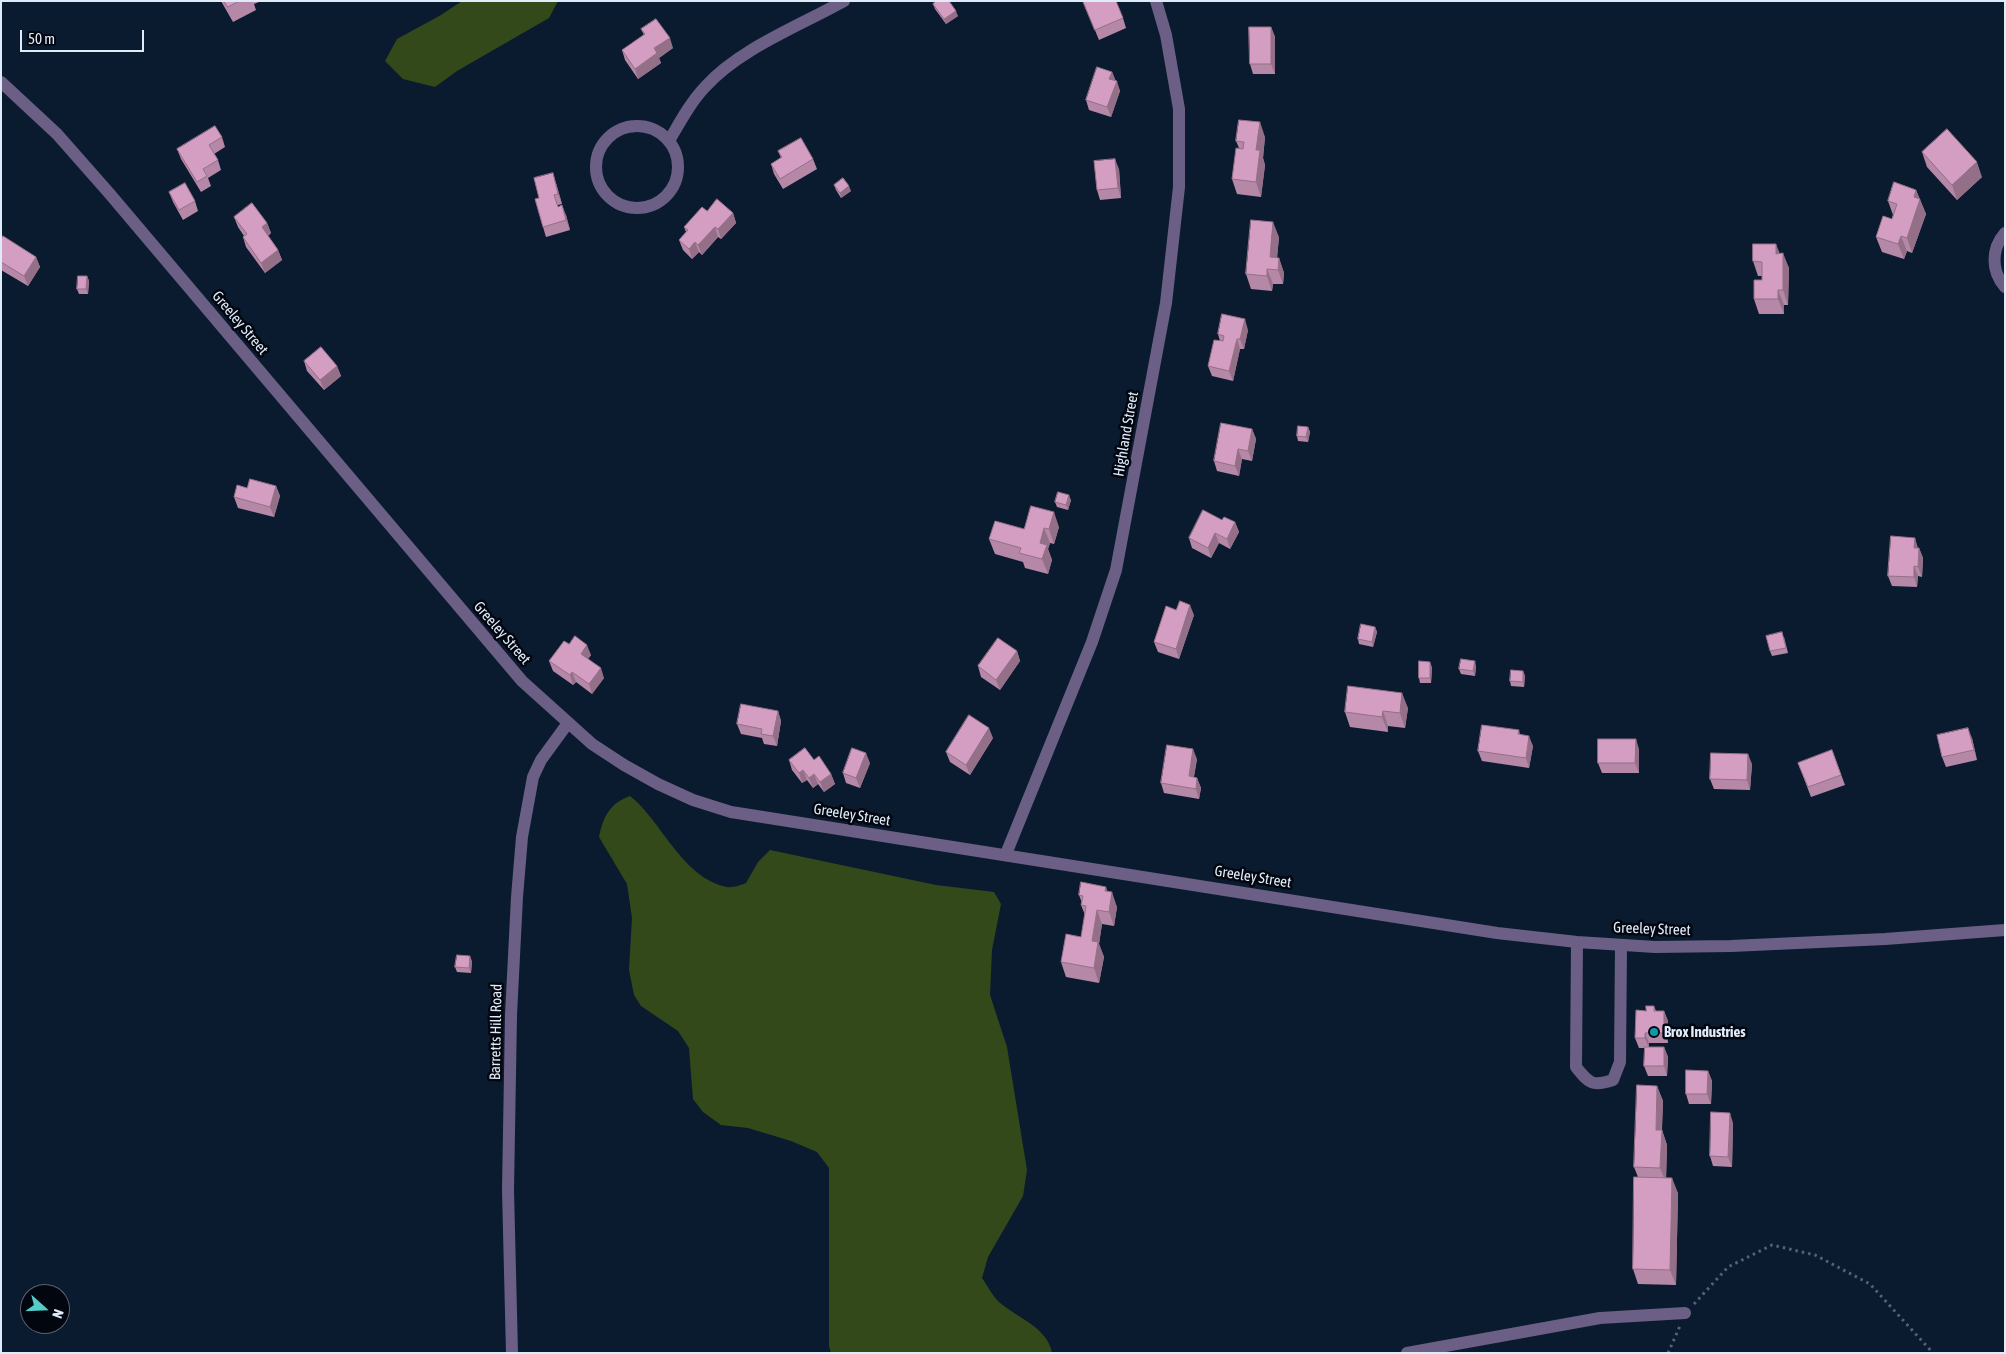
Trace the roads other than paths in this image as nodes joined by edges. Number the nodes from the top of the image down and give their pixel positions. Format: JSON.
{"nodes":[{"id":1,"x":844,"y":1,"type":"edge"},
{"id":2,"x":1156,"y":1,"type":"edge"},
{"id":3,"x":1,"y":82,"type":"edge"},
{"id":4,"x":669,"y":141,"type":"junction"},
{"id":5,"x":2005,"y":233,"type":"edge"},
{"id":6,"x":2005,"y":287,"type":"edge"},
{"id":7,"x":568,"y":723,"type":"junction"},
{"id":8,"x":1006,"y":854,"type":"junction"},
{"id":9,"x":2005,"y":930,"type":"edge"},
{"id":10,"x":1577,"y":942,"type":"junction"},
{"id":11,"x":1621,"y":945,"type":"junction"},
{"id":12,"x":1685,"y":1313,"type":"road end"},
{"id":13,"x":512,"y":1353,"type":"edge"},
{"id":14,"x":1407,"y":1353,"type":"edge"}],
"edges":[{"from":1,"to":4,"type":"street"},
{"from":2,"to":8,"type":"street","name":"Highland Street"},
{"from":3,"to":7,"type":"street","name":"Greeley Street"},
{"from":4,"to":4,"type":"street"},
{"from":5,"to":6,"type":"street"},
{"from":7,"to":8,"type":"street","name":"Greeley Street"},
{"from":7,"to":13,"type":"street","name":"Barretts Hill Road"},
{"from":8,"to":10,"type":"street","name":"Greeley Street"},
{"from":9,"to":11,"type":"street","name":"Greeley Street"},
{"from":10,"to":11,"type":"street","name":"Greeley Street"},
{"from":10,"to":11,"type":"street"},
{"from":12,"to":14,"type":"street"}]}
